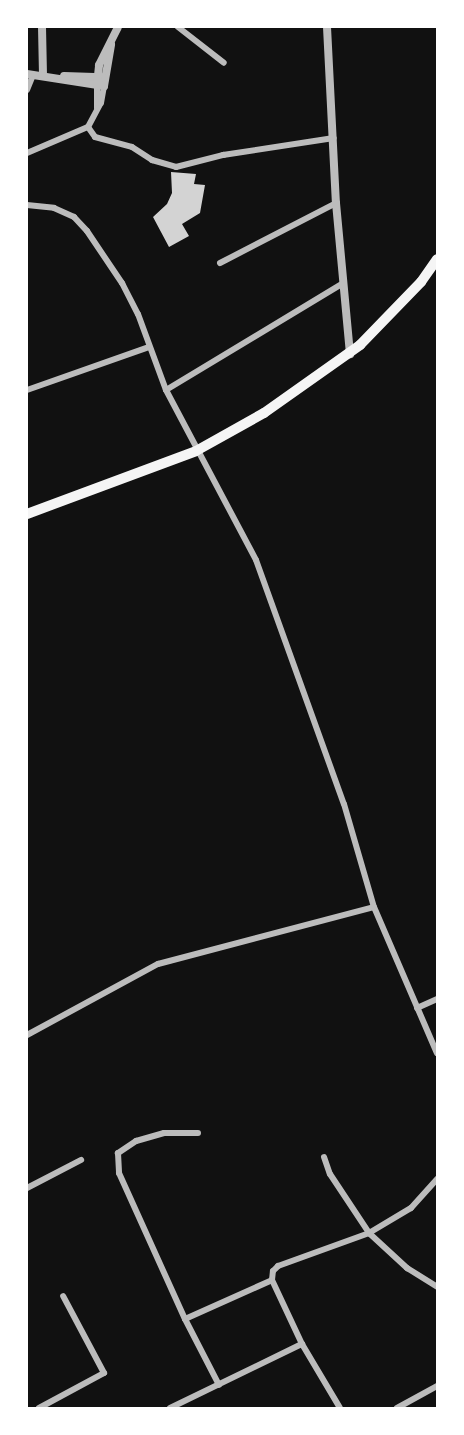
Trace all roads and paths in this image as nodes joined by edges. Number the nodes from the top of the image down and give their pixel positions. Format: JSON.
{"nodes":[{"id":1,"x":42,"y":27,"type":"edge"},
{"id":2,"x":118,"y":27,"type":"edge"},
{"id":3,"x":178,"y":27,"type":"edge"},
{"id":4,"x":327,"y":27,"type":"edge"},
{"id":5,"x":224,"y":63,"type":"dead end"},
{"id":6,"x":30,"y":74,"type":"edge"},
{"id":7,"x":43,"y":76,"type":"junction"},
{"id":8,"x":101,"y":82,"type":"junction"},
{"id":9,"x":27,"y":90,"type":"edge"},
{"id":10,"x":88,"y":127,"type":"junction"},
{"id":11,"x":334,"y":138,"type":"junction"},
{"id":12,"x":27,"y":153,"type":"edge"},
{"id":13,"x":336,"y":203,"type":"junction"},
{"id":14,"x":27,"y":205,"type":"edge"},
{"id":15,"x":437,"y":259,"type":"edge"},
{"id":16,"x":220,"y":263,"type":"dead end"},
{"id":17,"x":342,"y":284,"type":"junction"},
{"id":18,"x":149,"y":346,"type":"junction"},
{"id":19,"x":350,"y":354,"type":"junction"},
{"id":20,"x":27,"y":390,"type":"edge"},
{"id":21,"x":166,"y":390,"type":"junction"},
{"id":22,"x":196,"y":451,"type":"junction"},
{"id":23,"x":27,"y":514,"type":"edge"},
{"id":24,"x":374,"y":907,"type":"junction"},
{"id":25,"x":437,"y":999,"type":"edge"},
{"id":26,"x":417,"y":1008,"type":"junction"},
{"id":27,"x":27,"y":1035,"type":"edge"},
{"id":28,"x":437,"y":1053,"type":"edge"},
{"id":29,"x":198,"y":1133,"type":"dead end"},
{"id":30,"x":324,"y":1157,"type":"dead end"},
{"id":31,"x":81,"y":1160,"type":"dead end"},
{"id":32,"x":437,"y":1179,"type":"edge"},
{"id":33,"x":27,"y":1188,"type":"edge"},
{"id":34,"x":369,"y":1233,"type":"junction"},
{"id":35,"x":272,"y":1280,"type":"junction"},
{"id":36,"x":437,"y":1287,"type":"edge"},
{"id":37,"x":63,"y":1296,"type":"dead end"},
{"id":38,"x":185,"y":1319,"type":"junction"},
{"id":39,"x":302,"y":1344,"type":"junction"},
{"id":40,"x":219,"y":1385,"type":"junction"},
{"id":41,"x":437,"y":1386,"type":"edge"},
{"id":42,"x":39,"y":1408,"type":"edge"},
{"id":43,"x":170,"y":1408,"type":"edge"},
{"id":44,"x":340,"y":1408,"type":"edge"},
{"id":45,"x":397,"y":1408,"type":"edge"}],
"edges":[{"from":1,"to":7,"type":"street"},
{"from":2,"to":8,"type":"street"},
{"from":3,"to":5,"type":"street"},
{"from":4,"to":11,"type":"street"},
{"from":6,"to":7,"type":"street"},
{"from":6,"to":9,"type":"street"},
{"from":7,"to":8,"type":"street"},
{"from":8,"to":10,"type":"street"},
{"from":10,"to":11,"type":"street"},
{"from":10,"to":12,"type":"street"},
{"from":11,"to":13,"type":"street"},
{"from":13,"to":16,"type":"street"},
{"from":13,"to":17,"type":"street"},
{"from":14,"to":18,"type":"street"},
{"from":15,"to":19,"type":"highway"},
{"from":17,"to":19,"type":"street"},
{"from":17,"to":21,"type":"street"},
{"from":18,"to":20,"type":"street"},
{"from":18,"to":21,"type":"street"},
{"from":19,"to":22,"type":"highway"},
{"from":21,"to":22,"type":"street"},
{"from":22,"to":23,"type":"highway"},
{"from":22,"to":24,"type":"street"},
{"from":24,"to":26,"type":"street"},
{"from":24,"to":27,"type":"street"},
{"from":25,"to":26,"type":"street"},
{"from":26,"to":28,"type":"street"},
{"from":29,"to":38,"type":"street"},
{"from":30,"to":34,"type":"street"},
{"from":31,"to":33,"type":"street"},
{"from":32,"to":34,"type":"street"},
{"from":34,"to":35,"type":"street"},
{"from":34,"to":36,"type":"street"},
{"from":35,"to":38,"type":"street"},
{"from":35,"to":39,"type":"street"},
{"from":37,"to":42,"type":"street"},
{"from":38,"to":40,"type":"street"},
{"from":39,"to":40,"type":"street"},
{"from":39,"to":44,"type":"street"},
{"from":40,"to":43,"type":"street"},
{"from":41,"to":45,"type":"street"}]}
